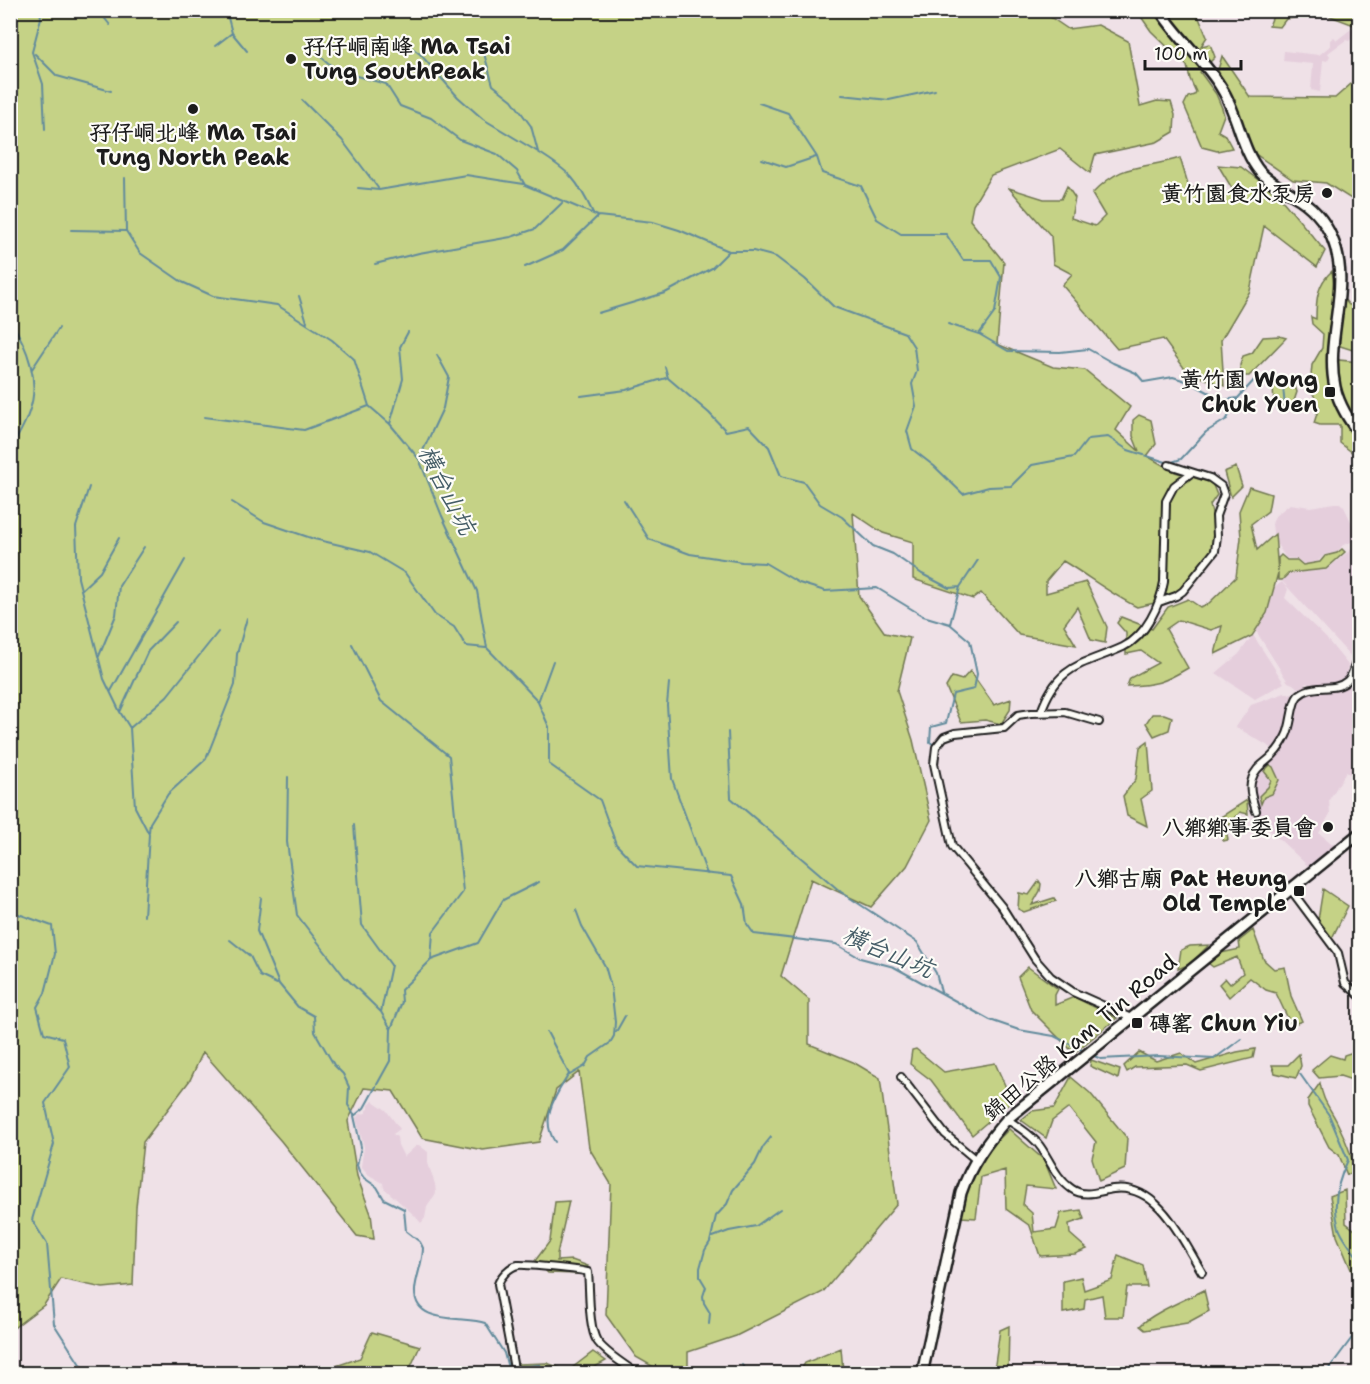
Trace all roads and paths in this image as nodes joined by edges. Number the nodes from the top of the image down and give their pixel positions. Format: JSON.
{"nodes":[{"id":1,"x":1160,"y":10,"type":"edge"},
{"id":2,"x":1359,"y":435,"type":"edge"},
{"id":3,"x":1169,"y":465,"type":"dead end"},
{"id":4,"x":1191,"y":473,"type":"junction"},
{"id":5,"x":1159,"y":602,"type":"junction"},
{"id":6,"x":1359,"y":657,"type":"edge"},
{"id":7,"x":1041,"y":712,"type":"junction"},
{"id":8,"x":1099,"y":722,"type":"dead end"},
{"id":9,"x":1256,"y":811,"type":"dead end"},
{"id":10,"x":1359,"y":833,"type":"edge"},
{"id":11,"x":1291,"y":890,"type":"junction"},
{"id":12,"x":1359,"y":996,"type":"edge"},
{"id":13,"x":1131,"y":1018,"type":"junction"},
{"id":14,"x":901,"y":1077,"type":"dead end"},
{"id":15,"x":1007,"y":1119,"type":"junction"},
{"id":16,"x":976,"y":1160,"type":"junction"},
{"id":17,"x":1202,"y":1272,"type":"dead end"},
{"id":18,"x":513,"y":1369,"type":"edge"},
{"id":19,"x":637,"y":1374,"type":"edge"},
{"id":20,"x":922,"y":1374,"type":"edge"}],
"edges":[{"from":1,"to":2,"type":"main road"},
{"from":3,"to":4,"type":"street"},
{"from":4,"to":5,"type":"street"},
{"from":4,"to":5,"type":"street"},
{"from":5,"to":7,"type":"street"},
{"from":6,"to":9,"type":"street"},
{"from":7,"to":8,"type":"street"},
{"from":7,"to":13,"type":"street"},
{"from":10,"to":11,"type":"main road","name":"錦田公路 Kam Tin Road"},
{"from":11,"to":12,"type":"street"},
{"from":11,"to":13,"type":"main road","name":"錦田公路 Kam Tin Road"},
{"from":13,"to":15,"type":"main road","name":"錦田公路 Kam Tin Road"},
{"from":14,"to":16,"type":"street"},
{"from":15,"to":16,"type":"main road","name":"錦田公路 Kam Tin Road"},
{"from":15,"to":17,"type":"street"},
{"from":16,"to":20,"type":"main road","name":"錦田公路 Kam Tin Road"},
{"from":18,"to":19,"type":"street"}]}
